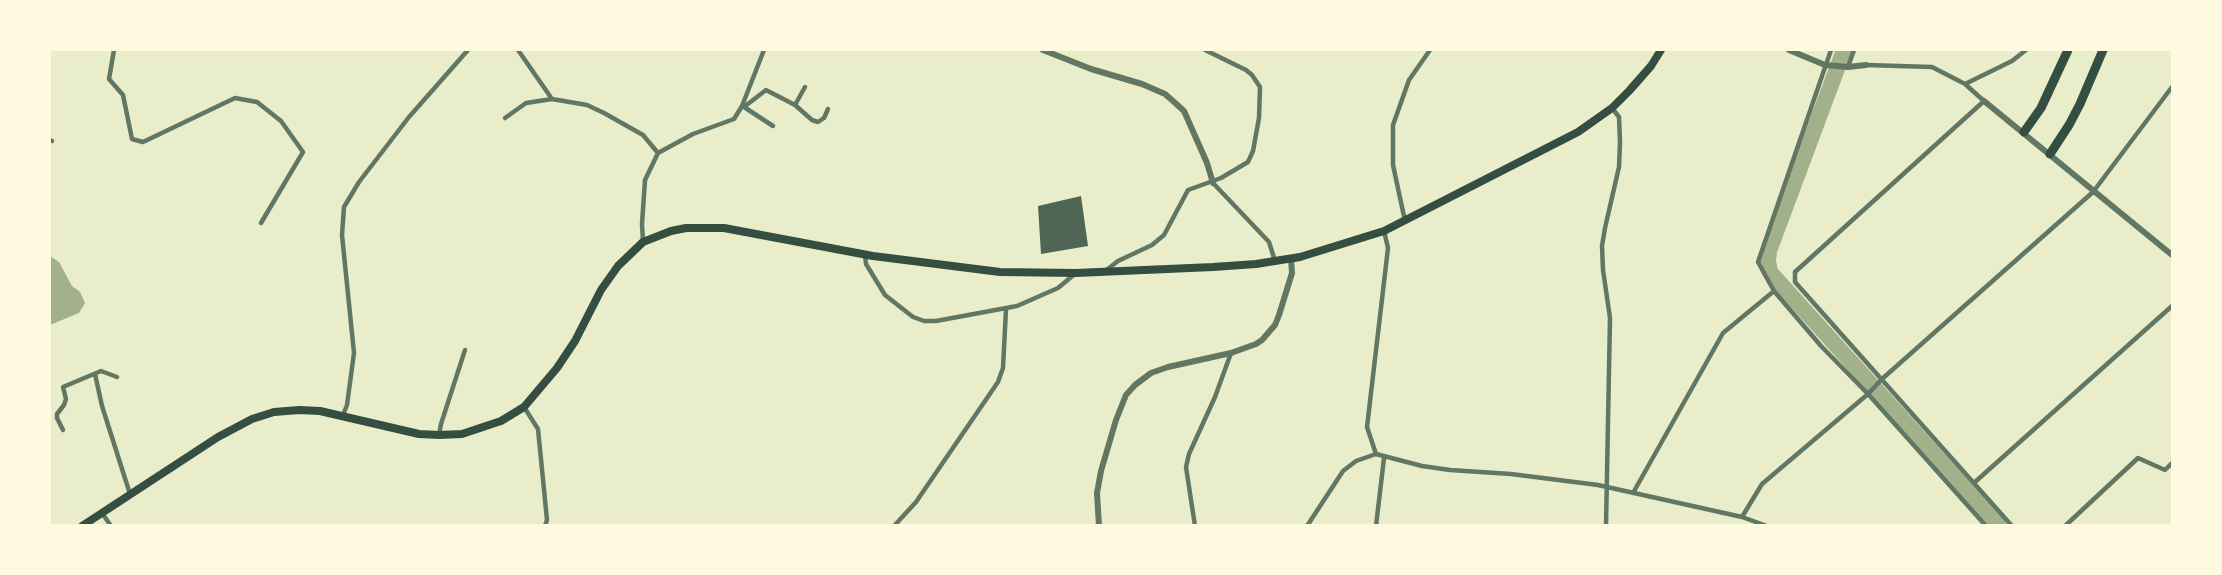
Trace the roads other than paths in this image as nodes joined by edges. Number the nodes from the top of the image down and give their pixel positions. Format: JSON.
{"nodes":[{"id":1,"x":114,"y":50,"type":"edge"},
{"id":2,"x":468,"y":50,"type":"edge"},
{"id":3,"x":518,"y":50,"type":"edge"},
{"id":4,"x":764,"y":50,"type":"edge"},
{"id":5,"x":1042,"y":50,"type":"edge"},
{"id":6,"x":1205,"y":50,"type":"edge"},
{"id":7,"x":1430,"y":50,"type":"edge"},
{"id":8,"x":1661,"y":50,"type":"edge"},
{"id":9,"x":1789,"y":50,"type":"edge"},
{"id":10,"x":1831,"y":50,"type":"edge"},
{"id":11,"x":1854,"y":50,"type":"edge"},
{"id":12,"x":2026,"y":50,"type":"edge"},
{"id":13,"x":2068,"y":50,"type":"edge"},
{"id":14,"x":2103,"y":50,"type":"edge"},
{"id":15,"x":1866,"y":64,"type":"joint"},
{"id":16,"x":1827,"y":65,"type":"junction"},
{"id":17,"x":1846,"y":67,"type":"junction"},
{"id":18,"x":1965,"y":84,"type":"junction"},
{"id":19,"x":805,"y":87,"type":"dead end"},
{"id":20,"x":2172,"y":87,"type":"edge"},
{"id":21,"x":552,"y":99,"type":"junction"},
{"id":22,"x":1984,"y":101,"type":"junction"},
{"id":23,"x":795,"y":105,"type":"junction"},
{"id":24,"x":743,"y":106,"type":"junction"},
{"id":25,"x":1612,"y":108,"type":"junction"},
{"id":26,"x":828,"y":109,"type":"dead end"},
{"id":27,"x":505,"y":117,"type":"dead end"},
{"id":28,"x":773,"y":126,"type":"dead end"},
{"id":29,"x":2024,"y":132,"type":"junction"},
{"id":30,"x":658,"y":153,"type":"junction"},
{"id":31,"x":2050,"y":154,"type":"junction"},
{"id":32,"x":1213,"y":183,"type":"junction"},
{"id":33,"x":2094,"y":192,"type":"junction"},
{"id":34,"x":1405,"y":221,"type":"junction"},
{"id":35,"x":261,"y":223,"type":"dead end"},
{"id":36,"x":1384,"y":231,"type":"junction"},
{"id":37,"x":643,"y":242,"type":"junction"},
{"id":38,"x":865,"y":254,"type":"junction"},
{"id":39,"x":2172,"y":255,"type":"edge"},
{"id":40,"x":1291,"y":259,"type":"junction"},
{"id":41,"x":1275,"y":261,"type":"junction"},
{"id":42,"x":1104,"y":272,"type":"junction"},
{"id":43,"x":1076,"y":273,"type":"junction"},
{"id":44,"x":1774,"y":291,"type":"junction"},
{"id":45,"x":2172,"y":306,"type":"edge"},
{"id":46,"x":1006,"y":309,"type":"junction"},
{"id":47,"x":465,"y":350,"type":"dead end"},
{"id":48,"x":1231,"y":353,"type":"junction"},
{"id":49,"x":95,"y":374,"type":"junction"},
{"id":50,"x":117,"y":377,"type":"dead end"},
{"id":51,"x":1882,"y":379,"type":"junction"},
{"id":52,"x":1869,"y":393,"type":"junction"},
{"id":53,"x":524,"y":407,"type":"junction"},
{"id":54,"x":343,"y":415,"type":"junction"},
{"id":55,"x":63,"y":430,"type":"dead end"},
{"id":56,"x":440,"y":435,"type":"junction"},
{"id":57,"x":1376,"y":454,"type":"junction"},
{"id":58,"x":1384,"y":458,"type":"junction"},
{"id":59,"x":2172,"y":463,"type":"edge"},
{"id":60,"x":1975,"y":482,"type":"junction"},
{"id":61,"x":1606,"y":487,"type":"junction"},
{"id":62,"x":130,"y":494,"type":"junction"},
{"id":63,"x":1633,"y":494,"type":"junction"},
{"id":64,"x":102,"y":513,"type":"junction"},
{"id":65,"x":1742,"y":517,"type":"junction"},
{"id":66,"x":1749,"y":523,"type":"edge"},
{"id":67,"x":82,"y":525,"type":"edge"},
{"id":68,"x":111,"y":525,"type":"edge"},
{"id":69,"x":545,"y":525,"type":"edge"},
{"id":70,"x":894,"y":525,"type":"edge"},
{"id":71,"x":1099,"y":525,"type":"edge"},
{"id":72,"x":1195,"y":525,"type":"edge"},
{"id":73,"x":1307,"y":525,"type":"edge"},
{"id":74,"x":1376,"y":525,"type":"edge"},
{"id":75,"x":1606,"y":525,"type":"edge"},
{"id":76,"x":1767,"y":525,"type":"edge"},
{"id":77,"x":1986,"y":525,"type":"edge"},
{"id":78,"x":2012,"y":525,"type":"edge"},
{"id":79,"x":2065,"y":525,"type":"edge"}],
"edges":[{"from":1,"to":35,"type":"street"},
{"from":2,"to":54,"type":"street"},
{"from":3,"to":21,"type":"street"},
{"from":4,"to":24,"type":"street"},
{"from":5,"to":32,"type":"street"},
{"from":6,"to":32,"type":"street"},
{"from":7,"to":34,"type":"street"},
{"from":8,"to":25,"type":"main road"},
{"from":9,"to":16,"type":"street"},
{"from":10,"to":16,"type":"street"},
{"from":11,"to":17,"type":"street"},
{"from":12,"to":18,"type":"street"},
{"from":13,"to":29,"type":"highway"},
{"from":14,"to":31,"type":"highway"},
{"from":15,"to":17,"type":"street"},
{"from":15,"to":18,"type":"street"},
{"from":16,"to":17,"type":"street"},
{"from":16,"to":44,"type":"street"},
{"from":18,"to":22,"type":"street"},
{"from":19,"to":23,"type":"street"},
{"from":20,"to":33,"type":"street"},
{"from":21,"to":27,"type":"street"},
{"from":21,"to":30,"type":"street"},
{"from":22,"to":29,"type":"street"},
{"from":22,"to":51,"type":"street"},
{"from":23,"to":24,"type":"street"},
{"from":23,"to":26,"type":"street"},
{"from":24,"to":28,"type":"street"},
{"from":24,"to":30,"type":"street"},
{"from":25,"to":34,"type":"main road"},
{"from":25,"to":61,"type":"street"},
{"from":29,"to":31,"type":"street"},
{"from":30,"to":37,"type":"street"},
{"from":31,"to":33,"type":"street"},
{"from":32,"to":41,"type":"street"},
{"from":32,"to":42,"type":"street"},
{"from":33,"to":39,"type":"street"},
{"from":33,"to":51,"type":"street"},
{"from":34,"to":36,"type":"main road"},
{"from":36,"to":40,"type":"main road"},
{"from":36,"to":57,"type":"street"},
{"from":37,"to":38,"type":"main road"},
{"from":37,"to":53,"type":"main road"},
{"from":38,"to":43,"type":"main road"},
{"from":38,"to":46,"type":"street"},
{"from":40,"to":41,"type":"main road"},
{"from":40,"to":48,"type":"street"},
{"from":41,"to":42,"type":"main road"},
{"from":42,"to":43,"type":"main road"},
{"from":43,"to":46,"type":"street"},
{"from":44,"to":52,"type":"street"},
{"from":44,"to":63,"type":"street"},
{"from":45,"to":60,"type":"street"},
{"from":46,"to":70,"type":"street"},
{"from":47,"to":56,"type":"street"},
{"from":48,"to":71,"type":"street"},
{"from":48,"to":72,"type":"street"},
{"from":49,"to":50,"type":"street"},
{"from":49,"to":55,"type":"street"},
{"from":49,"to":62,"type":"street"},
{"from":51,"to":52,"type":"street"},
{"from":51,"to":60,"type":"street"},
{"from":52,"to":65,"type":"street"},
{"from":52,"to":77,"type":"street"},
{"from":53,"to":56,"type":"main road"},
{"from":53,"to":69,"type":"street"},
{"from":54,"to":56,"type":"main road"},
{"from":54,"to":62,"type":"main road"},
{"from":57,"to":58,"type":"street"},
{"from":57,"to":73,"type":"street"},
{"from":58,"to":61,"type":"street"},
{"from":58,"to":74,"type":"street"},
{"from":59,"to":79,"type":"street"},
{"from":60,"to":78,"type":"street"},
{"from":61,"to":63,"type":"street"},
{"from":61,"to":75,"type":"street"},
{"from":62,"to":64,"type":"main road"},
{"from":63,"to":65,"type":"street"},
{"from":64,"to":67,"type":"main road"},
{"from":64,"to":68,"type":"street"},
{"from":65,"to":66,"type":"street"},
{"from":66,"to":76,"type":"street"}]}
